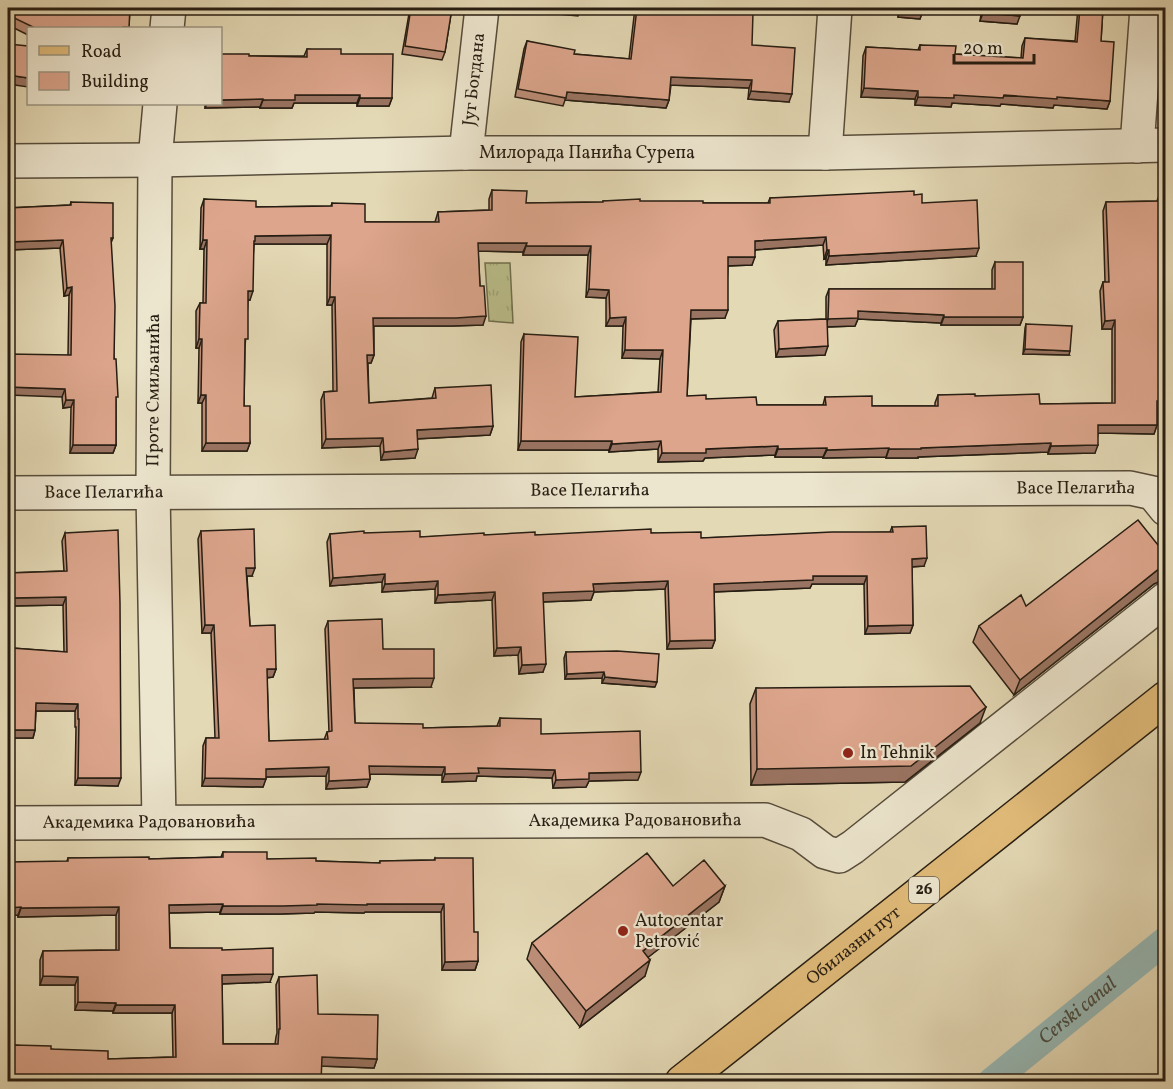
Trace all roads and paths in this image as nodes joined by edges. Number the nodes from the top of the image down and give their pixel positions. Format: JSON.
{"nodes":[{"id":1,"x":169,"y":8,"type":"edge"},
{"id":2,"x":482,"y":8,"type":"edge"},
{"id":3,"x":835,"y":8,"type":"edge"},
{"id":4,"x":1147,"y":8,"type":"edge"},
{"id":5,"x":167,"y":27,"type":"edge"},
{"id":6,"x":160,"y":105,"type":"edge"},
{"id":7,"x":1151,"y":146,"type":"edge"},
{"id":8,"x":466,"y":153,"type":"junction"},
{"id":9,"x":825,"y":153,"type":"junction"},
{"id":10,"x":155,"y":160,"type":"junction"},
{"id":11,"x":8,"y":161,"type":"edge"},
{"id":12,"x":153,"y":492,"type":"junction"},
{"id":13,"x":8,"y":493,"type":"edge"},
{"id":14,"x":1166,"y":509,"type":"edge"},
{"id":15,"x":1166,"y":599,"type":"edge"},
{"id":16,"x":1166,"y":698,"type":"edge"},
{"id":17,"x":159,"y":822,"type":"junction"},
{"id":18,"x":8,"y":823,"type":"edge"},
{"id":19,"x":682,"y":1082,"type":"edge"}],
"edges":[{"from":1,"to":5,"type":"street"},
{"from":2,"to":8,"type":"street","name":"Југ Богдана"},
{"from":3,"to":9,"type":"street"},
{"from":4,"to":7,"type":"street"},
{"from":6,"to":10,"type":"street","name":"Проте Смиљанића"},
{"from":7,"to":9,"type":"street","name":"Милорада Панића Сурепа"},
{"from":8,"to":9,"type":"street","name":"Милорада Панића Сурепа"},
{"from":8,"to":10,"type":"street","name":"Милорада Панића Сурепа"},
{"from":10,"to":11,"type":"street","name":"Милорада Панића Сурепа"},
{"from":10,"to":12,"type":"street","name":"Проте Смиљанића"},
{"from":12,"to":13,"type":"street","name":"Васе Пелагића"},
{"from":12,"to":14,"type":"street","name":"Васе Пелагића"},
{"from":12,"to":17,"type":"street","name":"Проте Смиљанића"},
{"from":15,"to":17,"type":"street","name":"Академика Радовановића"},
{"from":16,"to":19,"type":"main road","name":"Обилазни пут","number":"26"},
{"from":17,"to":18,"type":"street","name":"Академика Радовановића"}]}
